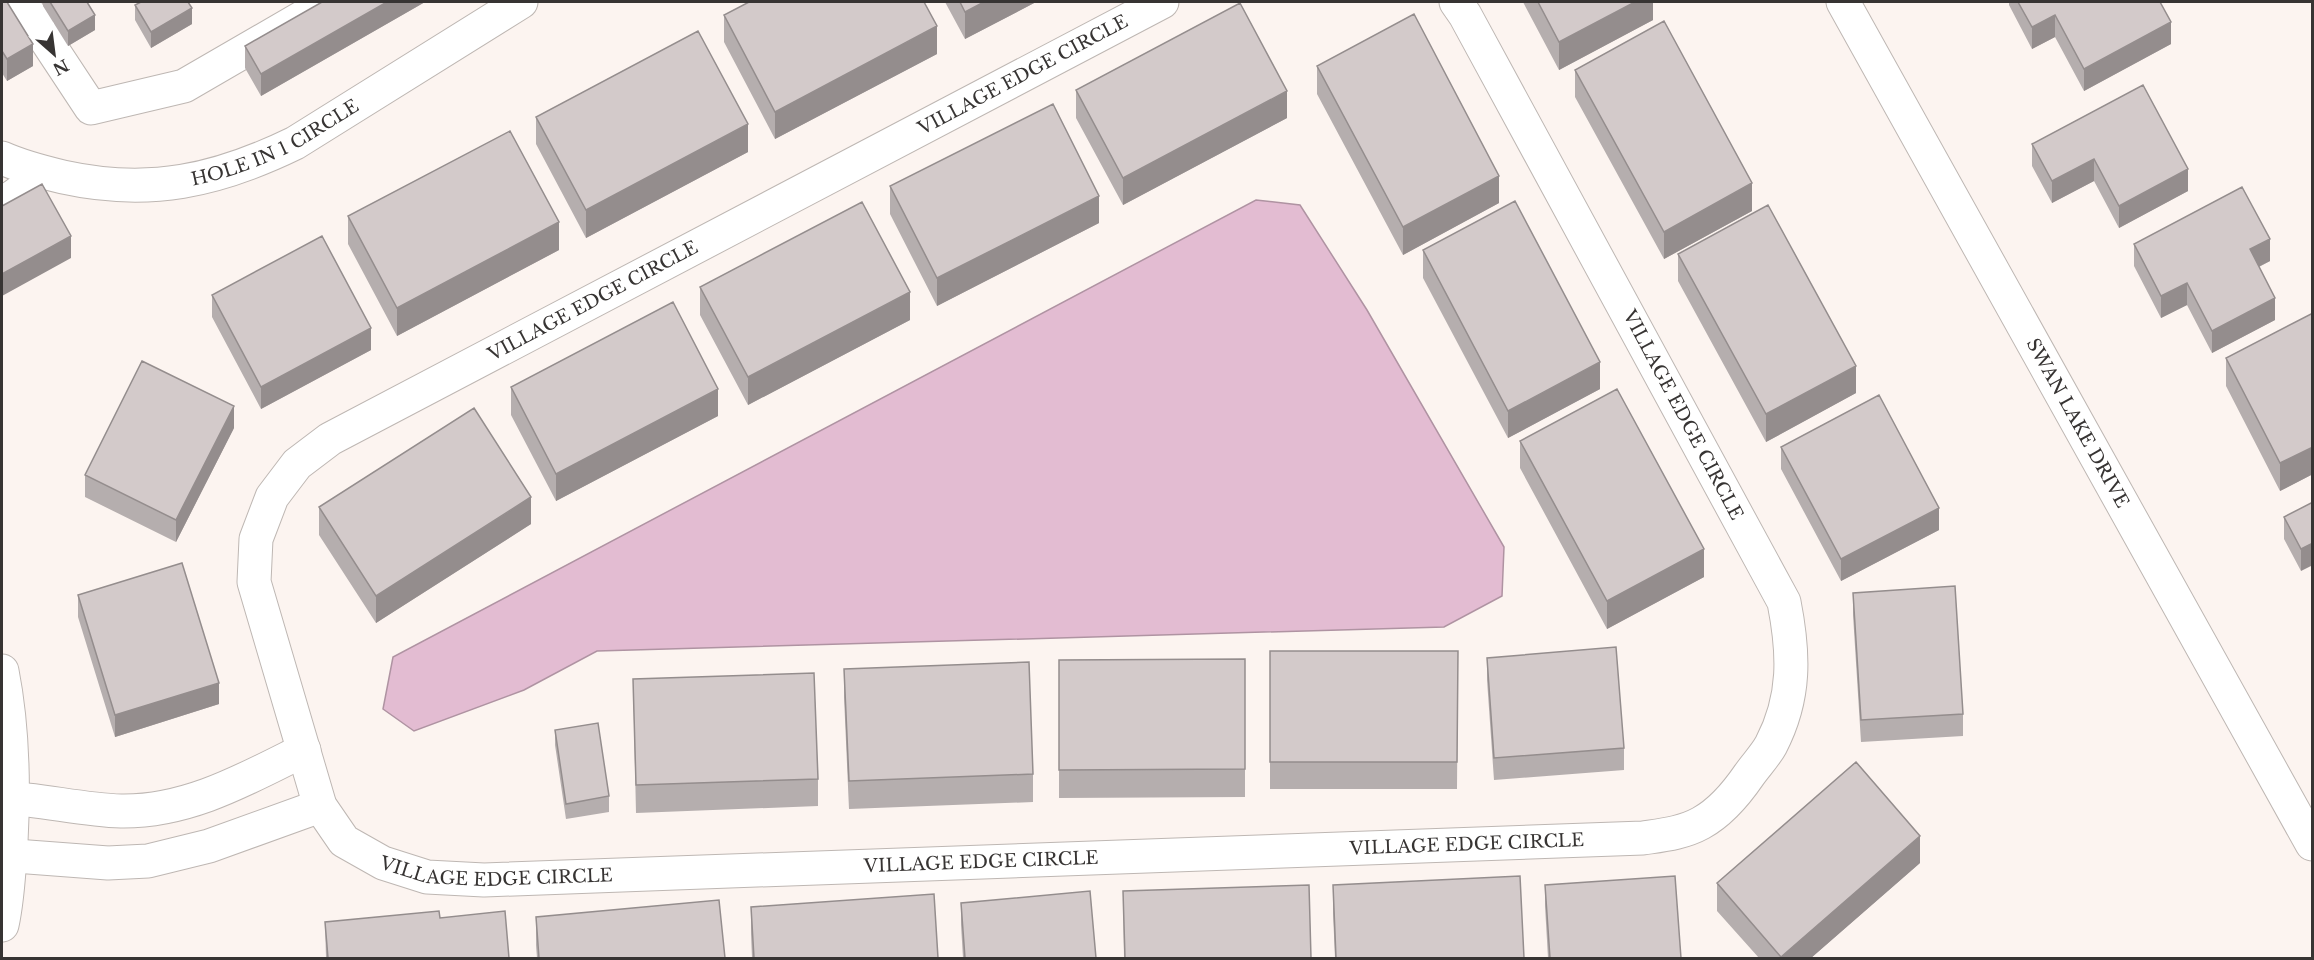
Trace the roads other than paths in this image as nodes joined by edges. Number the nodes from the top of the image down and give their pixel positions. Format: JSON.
{"nodes":[{"id":1,"x":21,"y":2,"type":"edge"},
{"id":2,"x":329,"y":2,"type":"edge"},
{"id":3,"x":520,"y":2,"type":"edge"},
{"id":4,"x":1162,"y":2,"type":"edge"},
{"id":5,"x":1456,"y":2,"type":"edge"},
{"id":6,"x":1843,"y":2,"type":"edge"},
{"id":7,"x":2,"y":158,"type":"edge"},
{"id":8,"x":32,"y":170,"type":"junction"},
{"id":9,"x":2,"y":203,"type":"edge"},
{"id":10,"x":2,"y":671,"type":"edge"},
{"id":11,"x":304,"y":750,"type":"junction"},
{"id":12,"x":7,"y":798,"type":"edge"},
{"id":13,"x":196,"y":799,"type":"junction"},
{"id":14,"x":320,"y":806,"type":"junction"},
{"id":15,"x":2313,"y":844,"type":"edge"},
{"id":16,"x":209,"y":846,"type":"junction"},
{"id":17,"x":6,"y":855,"type":"edge"},
{"id":18,"x":2,"y":925,"type":"edge"}],
"edges":[{"from":1,"to":2,"type":"street"},
{"from":3,"to":8,"type":"street","name":"HOLE IN 1 CIRCLE"},
{"from":4,"to":11,"type":"street","name":"VILLAGE EDGE CIRCLE"},
{"from":5,"to":14,"type":"street","name":"VILLAGE EDGE CIRCLE"},
{"from":6,"to":15,"type":"street","name":"SWAN LAKE DRIVE"},
{"from":7,"to":8,"type":"street","name":"HOLE IN 1 CIRCLE"},
{"from":8,"to":9,"type":"street"},
{"from":10,"to":12,"type":"street"},
{"from":11,"to":13,"type":"street"},
{"from":11,"to":14,"type":"street","name":"VILLAGE EDGE CIRCLE"},
{"from":12,"to":13,"type":"street"},
{"from":12,"to":17,"type":"street"},
{"from":13,"to":16,"type":"street"},
{"from":14,"to":16,"type":"street"},
{"from":16,"to":17,"type":"street"},
{"from":17,"to":18,"type":"street"}]}
